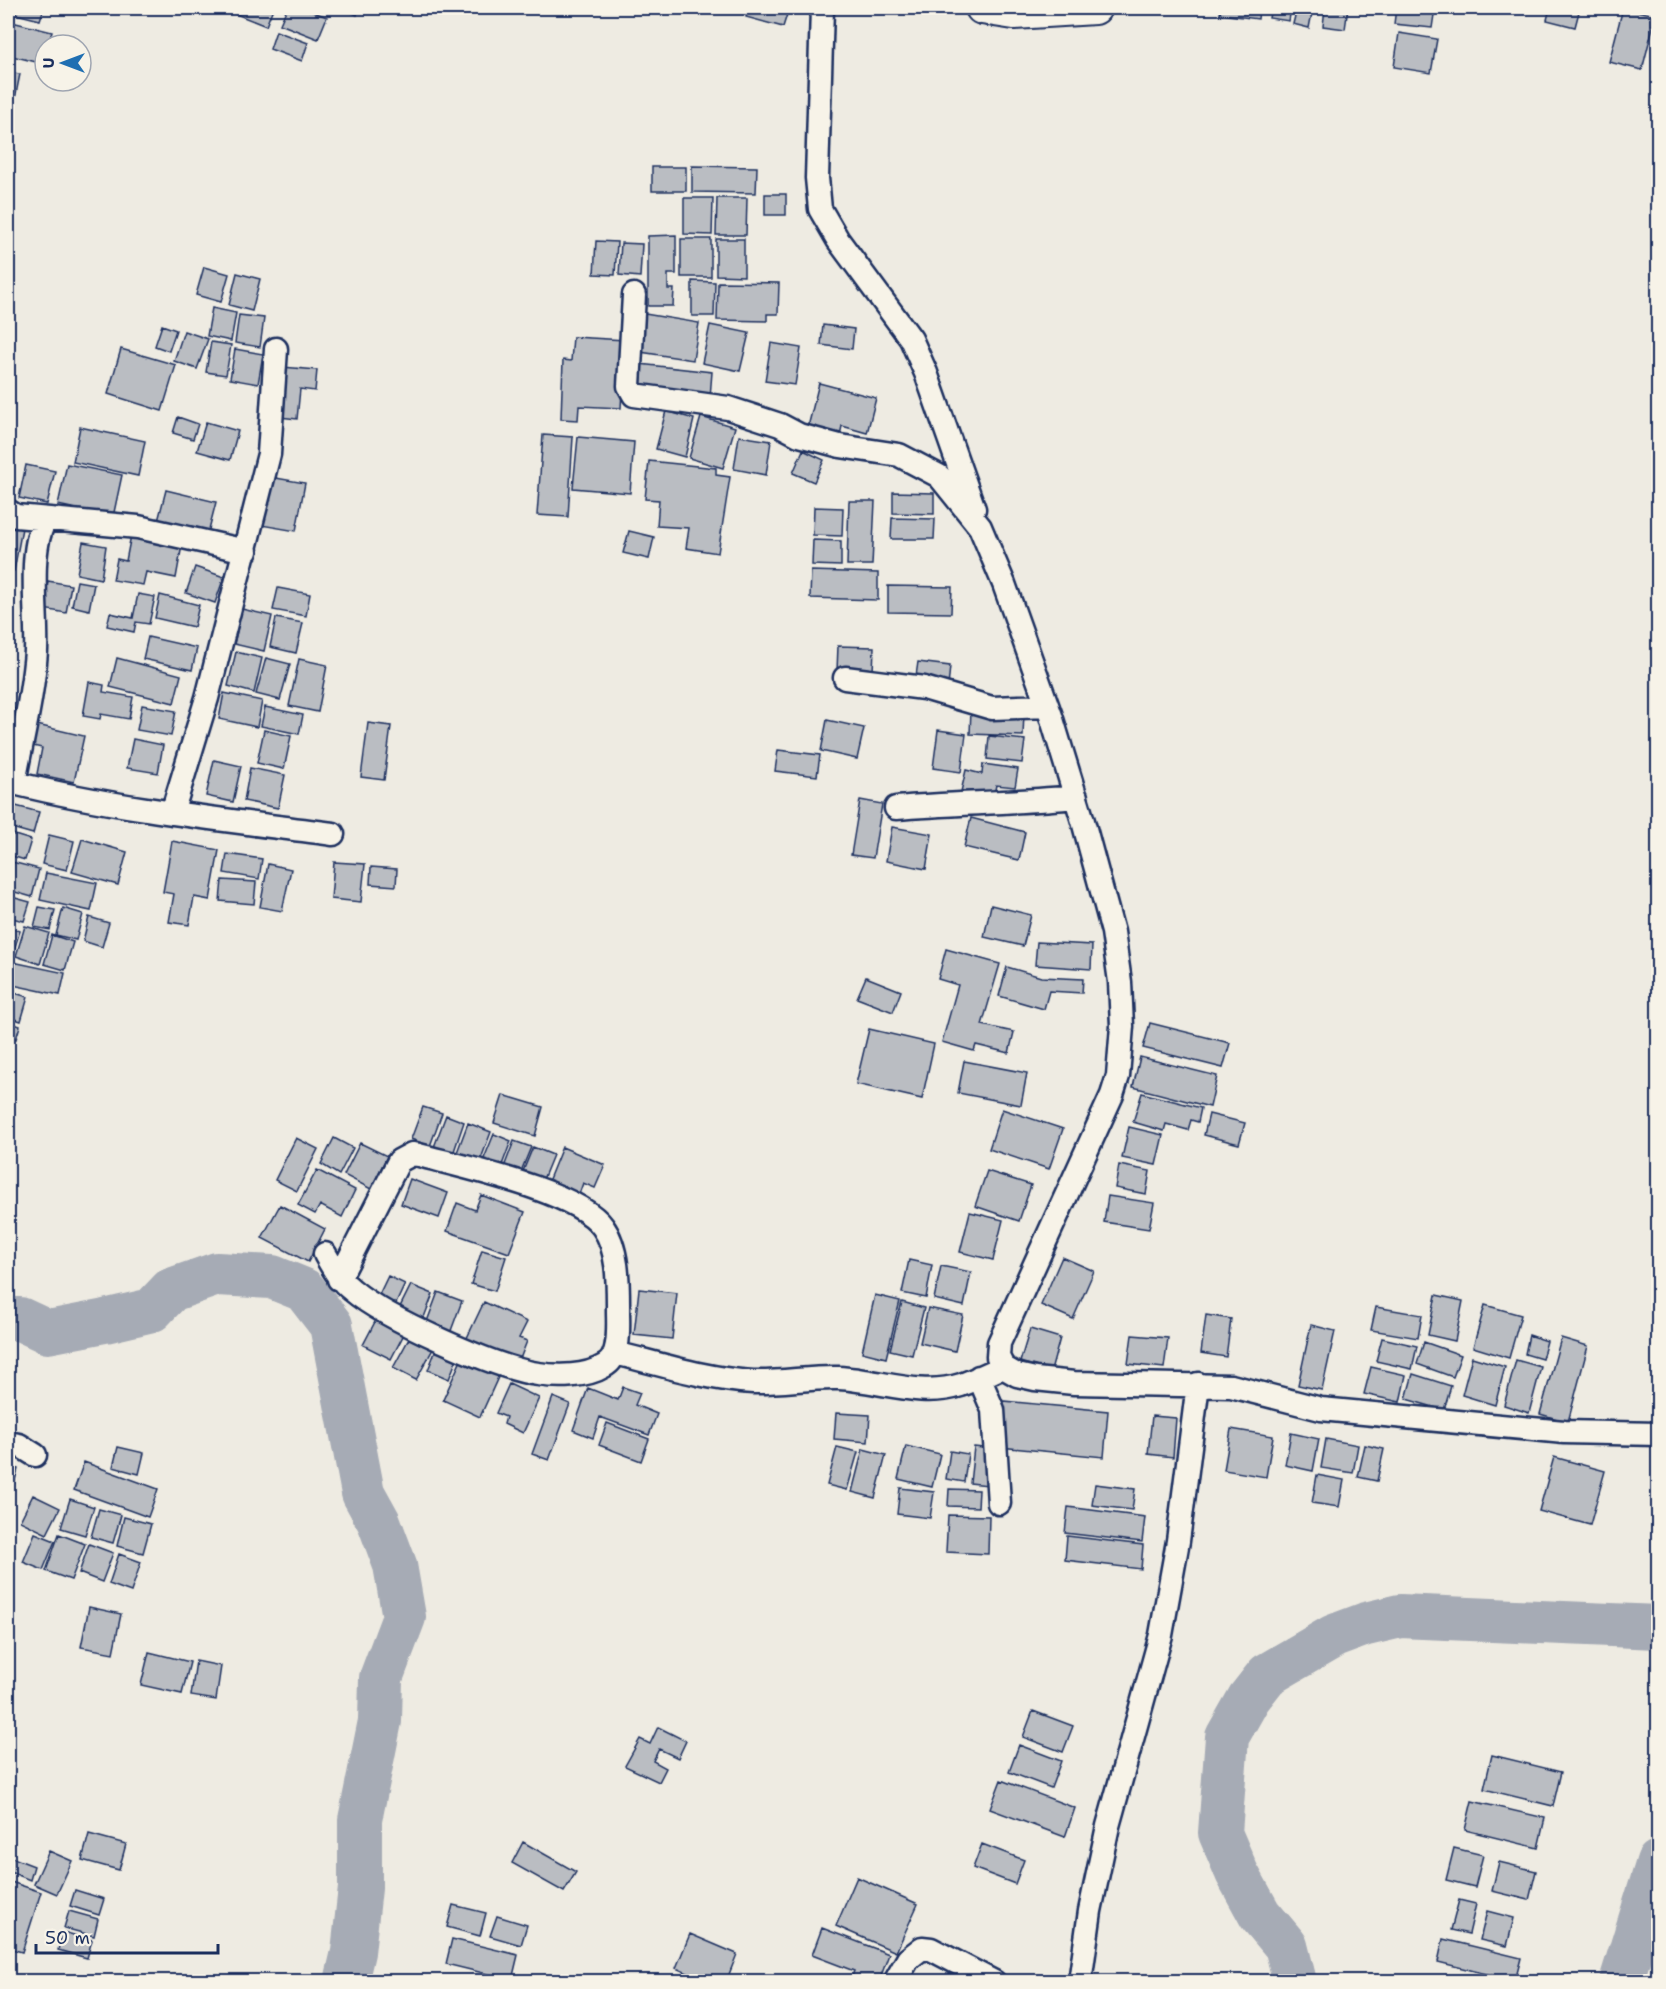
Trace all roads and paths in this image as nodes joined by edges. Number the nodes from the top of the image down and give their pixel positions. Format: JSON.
{"nodes":[{"id":1,"x":822,"y":8,"type":"edge"},
{"id":2,"x":982,"y":8,"type":"edge"},
{"id":3,"x":1095,"y":8,"type":"edge"},
{"id":4,"x":634,"y":295,"type":"dead end"},
{"id":5,"x":276,"y":349,"type":"dead end"},
{"id":6,"x":8,"y":512,"type":"edge"},
{"id":7,"x":46,"y":519,"type":"junction"},
{"id":8,"x":980,"y":527,"type":"junction"},
{"id":9,"x":246,"y":551,"type":"junction"},
{"id":10,"x":845,"y":678,"type":"dead end"},
{"id":11,"x":1047,"y":706,"type":"junction"},
{"id":12,"x":11,"y":782,"type":"edge"},
{"id":13,"x":1076,"y":797,"type":"junction"},
{"id":14,"x":896,"y":808,"type":"dead end"},
{"id":15,"x":172,"y":813,"type":"junction"},
{"id":16,"x":333,"y":834,"type":"dead end"},
{"id":17,"x":325,"y":1254,"type":"dead end"},
{"id":18,"x":339,"y":1279,"type":"junction"},
{"id":19,"x":615,"y":1353,"type":"junction"},
{"id":20,"x":1003,"y":1367,"type":"junction"},
{"id":21,"x":979,"y":1377,"type":"junction"},
{"id":22,"x":1198,"y":1384,"type":"junction"},
{"id":23,"x":1659,"y":1434,"type":"edge"},
{"id":24,"x":8,"y":1443,"type":"edge"},
{"id":25,"x":35,"y":1455,"type":"dead end"},
{"id":26,"x":999,"y":1503,"type":"dead end"},
{"id":27,"x":895,"y":1982,"type":"edge"},
{"id":28,"x":994,"y":1982,"type":"edge"},
{"id":29,"x":1080,"y":1982,"type":"edge"}],
"edges":[{"from":1,"to":8,"type":"street"},
{"from":2,"to":3,"type":"street"},
{"from":4,"to":8,"type":"street"},
{"from":5,"to":9,"type":"street"},
{"from":6,"to":7,"type":"street"},
{"from":7,"to":9,"type":"street"},
{"from":7,"to":12,"type":"street"},
{"from":8,"to":11,"type":"street"},
{"from":9,"to":15,"type":"street"},
{"from":10,"to":11,"type":"street"},
{"from":11,"to":13,"type":"street"},
{"from":12,"to":15,"type":"street"},
{"from":13,"to":14,"type":"street"},
{"from":13,"to":20,"type":"street"},
{"from":15,"to":16,"type":"street"},
{"from":17,"to":18,"type":"street"},
{"from":18,"to":19,"type":"street"},
{"from":18,"to":19,"type":"street"},
{"from":19,"to":21,"type":"street"},
{"from":20,"to":21,"type":"street"},
{"from":20,"to":22,"type":"street"},
{"from":21,"to":26,"type":"street"},
{"from":22,"to":23,"type":"street"},
{"from":22,"to":29,"type":"street"},
{"from":24,"to":25,"type":"street"},
{"from":27,"to":28,"type":"street"}]}
